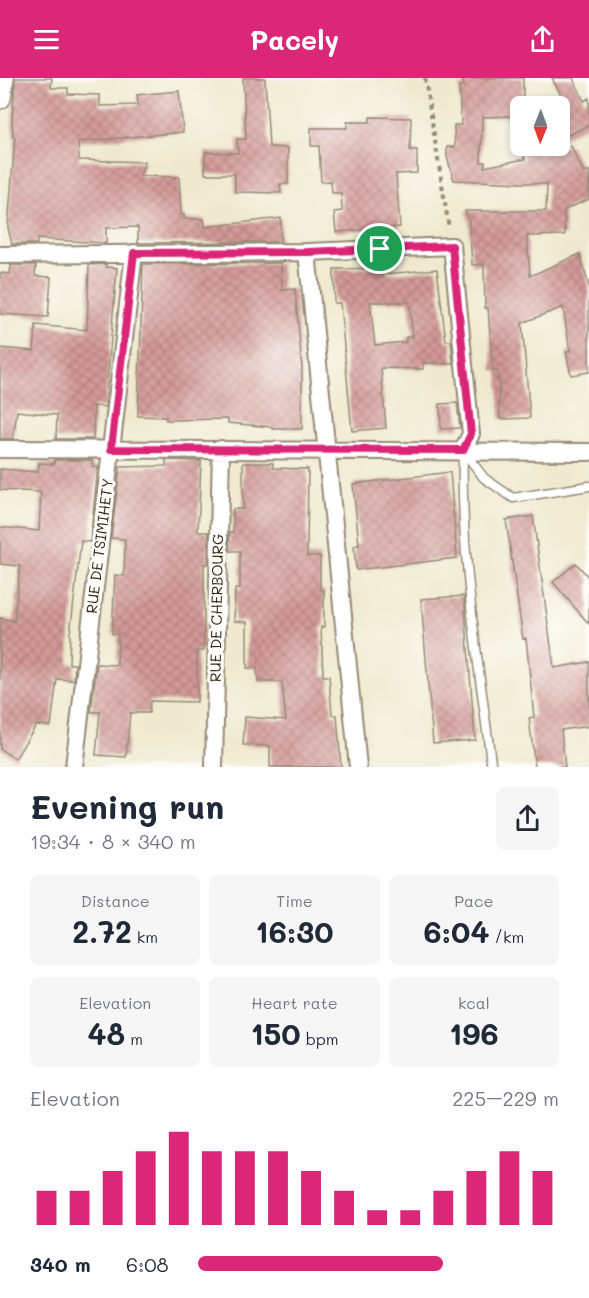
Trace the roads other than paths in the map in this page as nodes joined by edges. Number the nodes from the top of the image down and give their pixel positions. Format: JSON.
{"nodes":[{"id":1,"x":3,"y":78,"type":"edge"},
{"id":2,"x":0,"y":98,"type":"edge"},
{"id":3,"x":308,"y":252,"type":"junction"},
{"id":4,"x":134,"y":253,"type":"junction"},
{"id":5,"x":0,"y":255,"type":"edge"},
{"id":6,"x":0,"y":449,"type":"edge"},
{"id":7,"x":111,"y":449,"type":"junction"},
{"id":8,"x":221,"y":449,"type":"junction"},
{"id":9,"x":327,"y":449,"type":"junction"},
{"id":10,"x":463,"y":450,"type":"junction"},
{"id":11,"x":589,"y":452,"type":"edge"},
{"id":12,"x":589,"y":486,"type":"edge"},
{"id":13,"x":491,"y":762,"type":"dead end"},
{"id":14,"x":74,"y":767,"type":"edge"},
{"id":15,"x":214,"y":767,"type":"edge"},
{"id":16,"x":358,"y":767,"type":"edge"}],
"edges":[{"from":1,"to":2,"type":"street"},
{"from":3,"to":4,"type":"street"},
{"from":3,"to":9,"type":"street"},
{"from":3,"to":10,"type":"street"},
{"from":4,"to":5,"type":"street"},
{"from":4,"to":7,"type":"street","name":"RUE DE TSIMIHETY"},
{"from":6,"to":7,"type":"street"},
{"from":7,"to":8,"type":"street"},
{"from":7,"to":14,"type":"street","name":"RUE DE TSIMIHETY"},
{"from":8,"to":9,"type":"street"},
{"from":8,"to":15,"type":"street","name":"RUE DE CHERBOURG"},
{"from":9,"to":10,"type":"street"},
{"from":9,"to":16,"type":"street"},
{"from":10,"to":11,"type":"street"},
{"from":10,"to":12,"type":"lane"},
{"from":10,"to":13,"type":"lane"}]}
